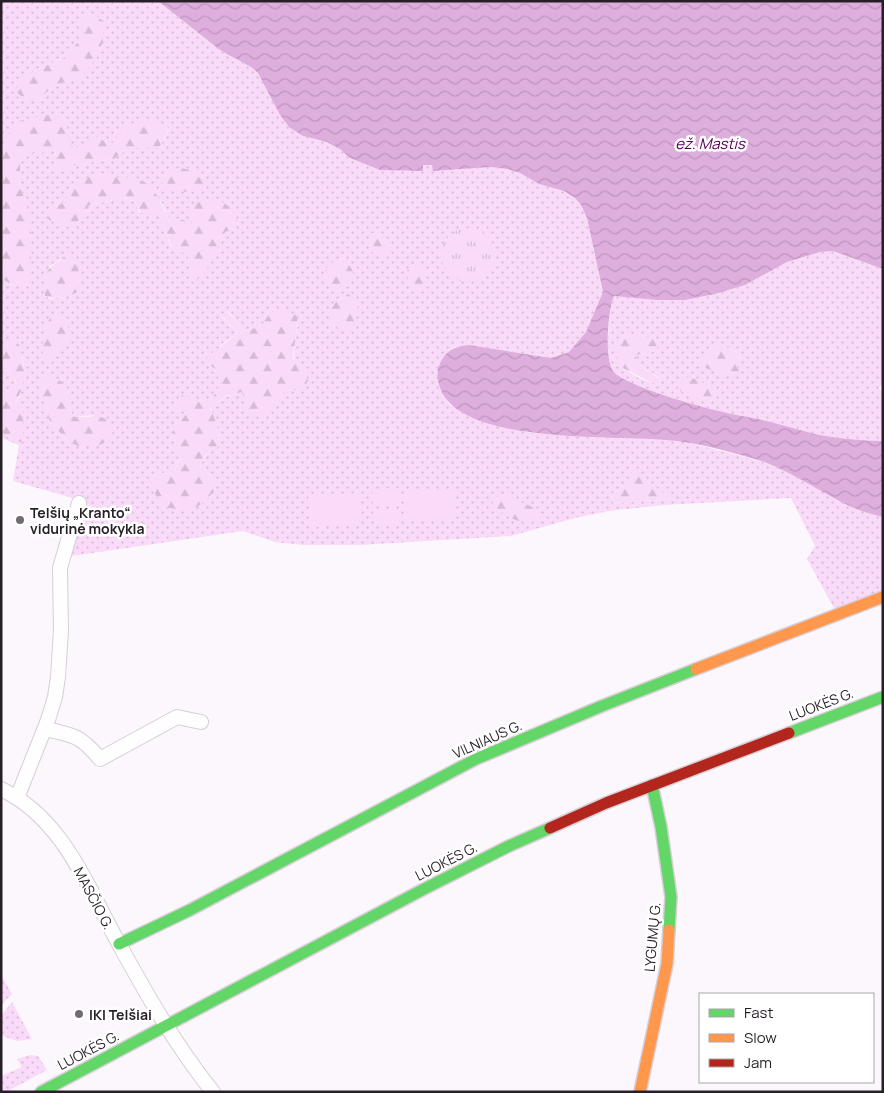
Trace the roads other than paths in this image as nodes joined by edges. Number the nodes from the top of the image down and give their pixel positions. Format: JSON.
{"nodes":[{"id":1,"x":79,"y":503,"type":"dead end"},
{"id":2,"x":883,"y":597,"type":"edge"},
{"id":3,"x":883,"y":696,"type":"edge"},
{"id":4,"x":201,"y":722,"type":"dead end"},
{"id":5,"x":45,"y":729,"type":"junction"},
{"id":6,"x":652,"y":785,"type":"junction"},
{"id":7,"x":1,"y":789,"type":"edge"},
{"id":8,"x":17,"y":798,"type":"junction"},
{"id":9,"x":119,"y":944,"type":"junction"},
{"id":10,"x":166,"y":1026,"type":"junction"},
{"id":11,"x":41,"y":1092,"type":"edge"},
{"id":12,"x":213,"y":1092,"type":"edge"},
{"id":13,"x":640,"y":1092,"type":"edge"}],
"edges":[{"from":1,"to":5,"type":"street"},
{"from":2,"to":9,"type":"street","name":"VILNIAUS G."},
{"from":3,"to":6,"type":"street","name":"LUOKĖS G."},
{"from":4,"to":5,"type":"street"},
{"from":5,"to":8,"type":"street"},
{"from":6,"to":10,"type":"street","name":"LUOKĖS G."},
{"from":6,"to":13,"type":"street","name":"LYGUMŲ G."},
{"from":7,"to":8,"type":"street","name":"MASČIO G."},
{"from":8,"to":9,"type":"street","name":"MASČIO G."},
{"from":9,"to":10,"type":"street","name":"MASČIO G."},
{"from":10,"to":11,"type":"street","name":"LUOKĖS G."},
{"from":10,"to":12,"type":"street","name":"MASČIO G."}]}
